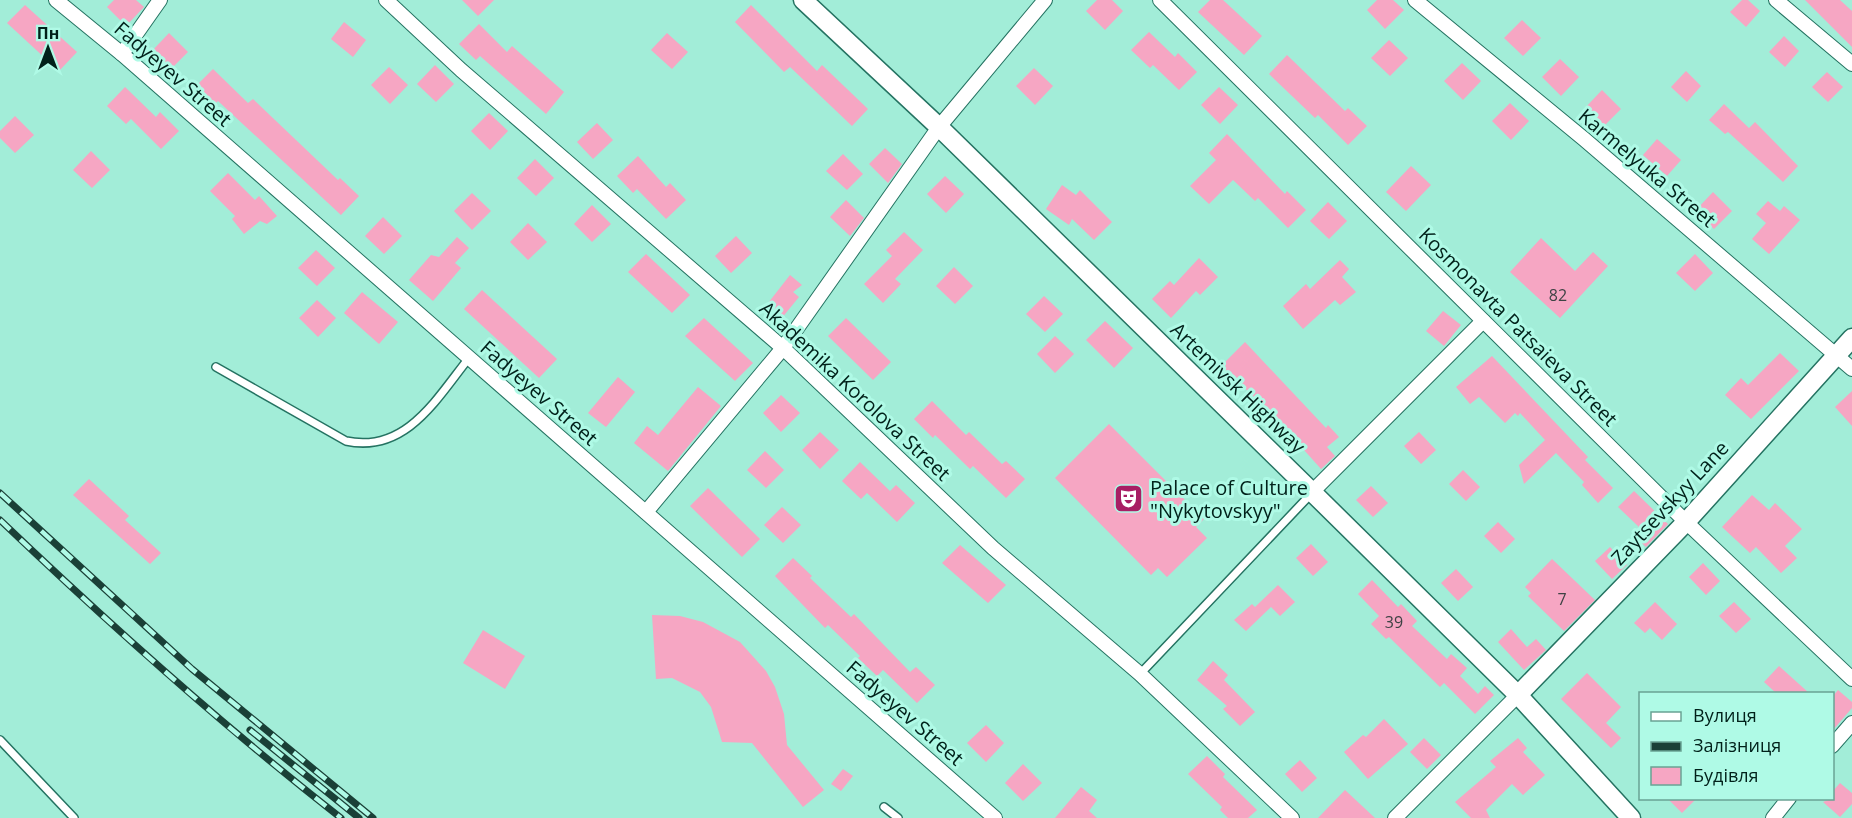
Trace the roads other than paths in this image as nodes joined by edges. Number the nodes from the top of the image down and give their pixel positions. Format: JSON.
{"nodes":[{"id":1,"x":56,"y":0,"type":"edge"},
{"id":2,"x":160,"y":0,"type":"edge"},
{"id":3,"x":386,"y":0,"type":"edge"},
{"id":4,"x":803,"y":0,"type":"edge"},
{"id":5,"x":1045,"y":0,"type":"edge"},
{"id":6,"x":1160,"y":0,"type":"edge"},
{"id":7,"x":1414,"y":0,"type":"edge"},
{"id":8,"x":1776,"y":0,"type":"edge"},
{"id":9,"x":122,"y":54,"type":"junction"},
{"id":10,"x":1852,"y":64,"type":"edge"},
{"id":11,"x":939,"y":127,"type":"junction"},
{"id":12,"x":1483,"y":321,"type":"junction"},
{"id":13,"x":1852,"y":338,"type":"edge"},
{"id":14,"x":783,"y":348,"type":"junction"},
{"id":15,"x":1836,"y":356,"type":"junction"},
{"id":16,"x":469,"y":358,"type":"junction"},
{"id":17,"x":216,"y":367,"type":"dead end"},
{"id":18,"x":1852,"y":369,"type":"edge"},
{"id":19,"x":1312,"y":492,"type":"junction"},
{"id":20,"x":646,"y":512,"type":"junction"},
{"id":21,"x":1686,"y":522,"type":"junction"},
{"id":22,"x":1140,"y":674,"type":"junction"},
{"id":23,"x":1852,"y":679,"type":"edge"},
{"id":24,"x":1518,"y":695,"type":"junction"},
{"id":25,"x":1852,"y":723,"type":"edge"},
{"id":26,"x":0,"y":740,"type":"edge"},
{"id":27,"x":1834,"y":745,"type":"edge"},
{"id":28,"x":1788,"y":800,"type":"edge"},
{"id":29,"x":884,"y":807,"type":"dead end"},
{"id":30,"x":74,"y":818,"type":"edge"},
{"id":31,"x":898,"y":818,"type":"edge"},
{"id":32,"x":995,"y":818,"type":"edge"},
{"id":33,"x":1292,"y":818,"type":"edge"},
{"id":34,"x":1395,"y":818,"type":"edge"},
{"id":35,"x":1631,"y":818,"type":"edge"},
{"id":36,"x":1773,"y":818,"type":"edge"}],
"edges":[{"from":1,"to":9,"type":"street","name":"Fadyeyev Street"},
{"from":2,"to":9,"type":"street"},
{"from":3,"to":14,"type":"street","name":"Akademika Korolova Street"},
{"from":4,"to":11,"type":"main road","name":"Artemivsk Highway"},
{"from":5,"to":11,"type":"street"},
{"from":6,"to":12,"type":"street","name":"Kosmonavta Patsaieva Street"},
{"from":7,"to":15,"type":"street","name":"Karmelyuka Street"},
{"from":8,"to":10,"type":"street"},
{"from":9,"to":16,"type":"street","name":"Fadyeyev Street"},
{"from":11,"to":14,"type":"street"},
{"from":11,"to":19,"type":"main road","name":"Artemivsk Highway"},
{"from":12,"to":19,"type":"street"},
{"from":12,"to":21,"type":"street","name":"Kosmonavta Patsaieva Street"},
{"from":13,"to":15,"type":"main road","name":"Zaytsevskyy Lane"},
{"from":14,"to":20,"type":"street"},
{"from":14,"to":22,"type":"street","name":"Akademika Korolova Street"},
{"from":15,"to":18,"type":"street","name":"Karmelyuka Street"},
{"from":15,"to":21,"type":"main road","name":"Zaytsevskyy Lane"},
{"from":16,"to":17,"type":"lane"},
{"from":16,"to":20,"type":"street","name":"Fadyeyev Street"},
{"from":19,"to":22,"type":"lane"},
{"from":19,"to":24,"type":"main road","name":"Artemivsk Highway"},
{"from":20,"to":32,"type":"street","name":"Fadyeyev Street"},
{"from":21,"to":23,"type":"street","name":"Kosmonavta Patsaieva Street"},
{"from":21,"to":24,"type":"main road","name":"Zaytsevskyy Lane"},
{"from":22,"to":33,"type":"street","name":"Akademika Korolova Street"},
{"from":24,"to":34,"type":"street"},
{"from":24,"to":35,"type":"main road","name":"Artemivsk Highway"},
{"from":25,"to":27,"type":"street"},
{"from":26,"to":30,"type":"lane"},
{"from":28,"to":36,"type":"street"},
{"from":29,"to":31,"type":"lane"}]}
